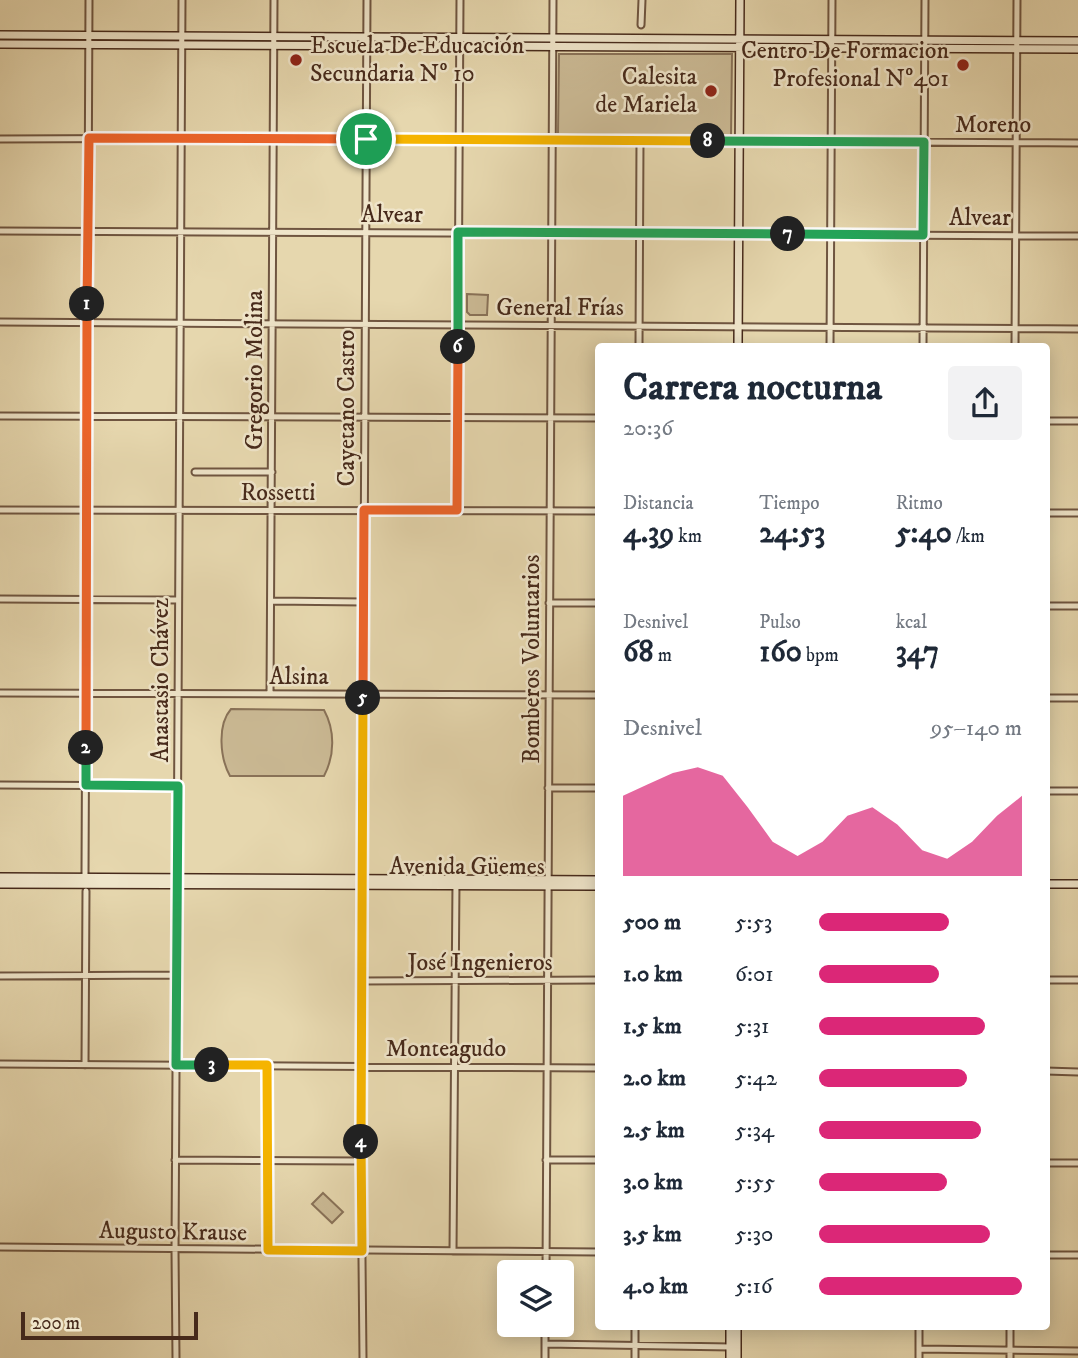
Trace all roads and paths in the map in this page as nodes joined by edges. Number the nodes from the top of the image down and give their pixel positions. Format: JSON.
{"nodes":[{"id":1,"x":89,"y":0,"type":"edge"},
{"id":2,"x":182,"y":0,"type":"edge"},
{"id":3,"x":274,"y":0,"type":"edge"},
{"id":4,"x":367,"y":0,"type":"edge"},
{"id":5,"x":460,"y":0,"type":"edge"},
{"id":6,"x":553,"y":0,"type":"edge"},
{"id":7,"x":642,"y":0,"type":"edge"},
{"id":8,"x":740,"y":0,"type":"edge"},
{"id":9,"x":832,"y":0,"type":"edge"},
{"id":10,"x":925,"y":0,"type":"edge"},
{"id":11,"x":1017,"y":0,"type":"edge"},
{"id":12,"x":641,"y":25,"type":"dead end"},
{"id":13,"x":0,"y":34,"type":"edge"},
{"id":14,"x":89,"y":35,"type":"junction"},
{"id":15,"x":182,"y":36,"type":"junction"},
{"id":16,"x":274,"y":36,"type":"junction"},
{"id":17,"x":832,"y":38,"type":"junction"},
{"id":18,"x":924,"y":39,"type":"junction"},
{"id":19,"x":1017,"y":40,"type":"junction"},
{"id":20,"x":367,"y":41,"type":"junction"},
{"id":21,"x":1078,"y":41,"type":"edge"},
{"id":22,"x":460,"y":42,"type":"junction"},
{"id":23,"x":553,"y":42,"type":"junction"},
{"id":24,"x":739,"y":43,"type":"junction"},
{"id":25,"x":0,"y":44,"type":"edge"},
{"id":26,"x":89,"y":44,"type":"junction"},
{"id":27,"x":181,"y":45,"type":"junction"},
{"id":28,"x":274,"y":45,"type":"junction"},
{"id":29,"x":832,"y":48,"type":"junction"},
{"id":30,"x":924,"y":49,"type":"junction"},
{"id":31,"x":1017,"y":49,"type":"junction"},
{"id":32,"x":1078,"y":50,"type":"edge"},
{"id":33,"x":89,"y":138,"type":"junction"},
{"id":34,"x":274,"y":138,"type":"junction"},
{"id":35,"x":0,"y":139,"type":"edge"},
{"id":36,"x":180,"y":139,"type":"junction"},
{"id":37,"x":366,"y":139,"type":"junction"},
{"id":38,"x":459,"y":139,"type":"junction"},
{"id":39,"x":552,"y":140,"type":"junction"},
{"id":40,"x":640,"y":141,"type":"junction"},
{"id":41,"x":739,"y":141,"type":"junction"},
{"id":42,"x":831,"y":142,"type":"junction"},
{"id":43,"x":924,"y":142,"type":"junction"},
{"id":44,"x":1016,"y":143,"type":"junction"},
{"id":45,"x":1078,"y":143,"type":"edge"},
{"id":46,"x":0,"y":231,"type":"edge"},
{"id":47,"x":88,"y":231,"type":"junction"},
{"id":48,"x":181,"y":231,"type":"junction"},
{"id":49,"x":273,"y":232,"type":"junction"},
{"id":50,"x":366,"y":232,"type":"junction"},
{"id":51,"x":458,"y":232,"type":"junction"},
{"id":52,"x":551,"y":233,"type":"junction"},
{"id":53,"x":639,"y":233,"type":"junction"},
{"id":54,"x":738,"y":234,"type":"junction"},
{"id":55,"x":831,"y":234,"type":"junction"},
{"id":56,"x":923,"y":235,"type":"junction"},
{"id":57,"x":1016,"y":236,"type":"junction"},
{"id":58,"x":1078,"y":236,"type":"edge"},
{"id":59,"x":0,"y":322,"type":"edge"},
{"id":60,"x":87,"y":323,"type":"junction"},
{"id":61,"x":180,"y":323,"type":"junction"},
{"id":62,"x":272,"y":324,"type":"junction"},
{"id":63,"x":365,"y":324,"type":"junction"},
{"id":64,"x":458,"y":325,"type":"junction"},
{"id":65,"x":551,"y":325,"type":"junction"},
{"id":66,"x":639,"y":326,"type":"junction"},
{"id":67,"x":738,"y":327,"type":"junction"},
{"id":68,"x":830,"y":327,"type":"junction"},
{"id":69,"x":923,"y":328,"type":"junction"},
{"id":70,"x":1015,"y":328,"type":"junction"},
{"id":71,"x":1078,"y":329,"type":"edge"},
{"id":72,"x":639,"y":343,"type":"edge"},
{"id":73,"x":738,"y":343,"type":"edge"},
{"id":74,"x":830,"y":343,"type":"edge"},
{"id":75,"x":923,"y":343,"type":"edge"},
{"id":76,"x":1015,"y":343,"type":"edge"},
{"id":77,"x":0,"y":416,"type":"edge"},
{"id":78,"x":87,"y":416,"type":"junction"},
{"id":79,"x":179,"y":416,"type":"junction"},
{"id":80,"x":272,"y":417,"type":"junction"},
{"id":81,"x":365,"y":417,"type":"junction"},
{"id":82,"x":457,"y":417,"type":"junction"},
{"id":83,"x":551,"y":418,"type":"junction"},
{"id":84,"x":595,"y":418,"type":"edge"},
{"id":85,"x":1050,"y":421,"type":"edge"},
{"id":86,"x":1078,"y":421,"type":"edge"},
{"id":87,"x":195,"y":472,"type":"dead end"},
{"id":88,"x":272,"y":472,"type":"junction"},
{"id":89,"x":0,"y":510,"type":"edge"},
{"id":90,"x":87,"y":510,"type":"junction"},
{"id":91,"x":179,"y":510,"type":"junction"},
{"id":92,"x":272,"y":510,"type":"junction"},
{"id":93,"x":364,"y":510,"type":"junction"},
{"id":94,"x":457,"y":510,"type":"junction"},
{"id":95,"x":550,"y":510,"type":"junction"},
{"id":96,"x":595,"y":510,"type":"edge"},
{"id":97,"x":1050,"y":513,"type":"edge"},
{"id":98,"x":1078,"y":513,"type":"edge"},
{"id":99,"x":0,"y":599,"type":"edge"},
{"id":100,"x":86,"y":600,"type":"junction"},
{"id":101,"x":178,"y":600,"type":"junction"},
{"id":102,"x":271,"y":601,"type":"junction"},
{"id":103,"x":364,"y":601,"type":"junction"},
{"id":104,"x":550,"y":603,"type":"junction"},
{"id":105,"x":595,"y":603,"type":"edge"},
{"id":106,"x":1050,"y":606,"type":"edge"},
{"id":107,"x":1078,"y":606,"type":"edge"},
{"id":108,"x":0,"y":693,"type":"edge"},
{"id":109,"x":86,"y":693,"type":"junction"},
{"id":110,"x":178,"y":694,"type":"junction"},
{"id":111,"x":270,"y":694,"type":"junction"},
{"id":112,"x":363,"y":694,"type":"junction"},
{"id":113,"x":549,"y":695,"type":"junction"},
{"id":114,"x":595,"y":695,"type":"edge"},
{"id":115,"x":1050,"y":698,"type":"edge"},
{"id":116,"x":1078,"y":698,"type":"edge"},
{"id":117,"x":0,"y":785,"type":"edge"},
{"id":118,"x":86,"y":785,"type":"junction"},
{"id":119,"x":178,"y":786,"type":"junction"},
{"id":120,"x":548,"y":788,"type":"junction"},
{"id":121,"x":595,"y":788,"type":"edge"},
{"id":122,"x":1050,"y":790,"type":"edge"},
{"id":123,"x":1078,"y":791,"type":"edge"},
{"id":124,"x":85,"y":874,"type":"dead end"},
{"id":125,"x":0,"y":877,"type":"edge"},
{"id":126,"x":595,"y":880,"type":"edge"},
{"id":127,"x":177,"y":882,"type":"junction"},
{"id":128,"x":363,"y":882,"type":"junction"},
{"id":129,"x":456,"y":882,"type":"junction"},
{"id":130,"x":548,"y":883,"type":"junction"},
{"id":131,"x":0,"y":884,"type":"edge"},
{"id":132,"x":1050,"y":884,"type":"edge"},
{"id":133,"x":1078,"y":884,"type":"edge"},
{"id":134,"x":595,"y":886,"type":"edge"},
{"id":135,"x":86,"y":891,"type":"dead end"},
{"id":136,"x":85,"y":975,"type":"junction"},
{"id":137,"x":177,"y":975,"type":"junction"},
{"id":138,"x":0,"y":976,"type":"edge"},
{"id":139,"x":548,"y":980,"type":"junction"},
{"id":140,"x":595,"y":980,"type":"edge"},
{"id":141,"x":1050,"y":980,"type":"edge"},
{"id":142,"x":1078,"y":980,"type":"edge"},
{"id":143,"x":363,"y":981,"type":"junction"},
{"id":144,"x":455,"y":981,"type":"junction"},
{"id":145,"x":0,"y":1064,"type":"edge"},
{"id":146,"x":85,"y":1065,"type":"junction"},
{"id":147,"x":176,"y":1065,"type":"junction"},
{"id":148,"x":267,"y":1065,"type":"junction"},
{"id":149,"x":361,"y":1066,"type":"junction"},
{"id":150,"x":454,"y":1067,"type":"junction"},
{"id":151,"x":547,"y":1067,"type":"junction"},
{"id":152,"x":595,"y":1068,"type":"edge"},
{"id":153,"x":1050,"y":1071,"type":"edge"},
{"id":154,"x":1078,"y":1072,"type":"edge"},
{"id":155,"x":175,"y":1160,"type":"junction"},
{"id":156,"x":546,"y":1160,"type":"junction"},
{"id":157,"x":595,"y":1160,"type":"edge"},
{"id":158,"x":268,"y":1161,"type":"junction"},
{"id":159,"x":361,"y":1161,"type":"junction"},
{"id":160,"x":1050,"y":1163,"type":"edge"},
{"id":161,"x":1078,"y":1163,"type":"edge"},
{"id":162,"x":0,"y":1247,"type":"edge"},
{"id":163,"x":175,"y":1250,"type":"junction"},
{"id":164,"x":268,"y":1250,"type":"junction"},
{"id":165,"x":362,"y":1251,"type":"junction"},
{"id":166,"x":453,"y":1251,"type":"junction"},
{"id":167,"x":546,"y":1252,"type":"junction"},
{"id":168,"x":595,"y":1252,"type":"edge"},
{"id":169,"x":1050,"y":1255,"type":"edge"},
{"id":170,"x":1078,"y":1255,"type":"edge"},
{"id":171,"x":546,"y":1260,"type":"edge"},
{"id":172,"x":635,"y":1330,"type":"edge"},
{"id":173,"x":731,"y":1330,"type":"edge"},
{"id":174,"x":736,"y":1330,"type":"edge"},
{"id":175,"x":919,"y":1330,"type":"edge"},
{"id":176,"x":1010,"y":1330,"type":"edge"},
{"id":177,"x":545,"y":1337,"type":"edge"},
{"id":178,"x":545,"y":1344,"type":"junction"},
{"id":179,"x":635,"y":1345,"type":"junction"},
{"id":180,"x":734,"y":1347,"type":"junction"},
{"id":181,"x":919,"y":1349,"type":"junction"},
{"id":182,"x":1010,"y":1350,"type":"junction"},
{"id":183,"x":1078,"y":1351,"type":"edge"},
{"id":184,"x":176,"y":1358,"type":"edge"},
{"id":185,"x":363,"y":1358,"type":"edge"},
{"id":186,"x":545,"y":1358,"type":"edge"},
{"id":187,"x":635,"y":1358,"type":"edge"},
{"id":188,"x":730,"y":1358,"type":"edge"},
{"id":189,"x":737,"y":1358,"type":"edge"},
{"id":190,"x":919,"y":1358,"type":"edge"},
{"id":191,"x":1010,"y":1358,"type":"edge"}],
"edges":[{"from":1,"to":14,"type":"street"},
{"from":2,"to":15,"type":"street","name":"Anastasio Chávez"},
{"from":3,"to":16,"type":"street","name":"Gregorio Molina"},
{"from":4,"to":20,"type":"street","name":"Cayetano Castro"},
{"from":5,"to":22,"type":"street"},
{"from":6,"to":23,"type":"street","name":"Bomberos Voluntarios"},
{"from":7,"to":12,"type":"street"},
{"from":8,"to":24,"type":"main road"},
{"from":9,"to":17,"type":"street"},
{"from":10,"to":18,"type":"street"},
{"from":11,"to":19,"type":"street"},
{"from":13,"to":14,"type":"main road"},
{"from":14,"to":15,"type":"main road"},
{"from":14,"to":26,"type":"street"},
{"from":15,"to":16,"type":"main road"},
{"from":15,"to":27,"type":"street","name":"Anastasio Chávez"},
{"from":16,"to":20,"type":"main road"},
{"from":16,"to":28,"type":"street","name":"Gregorio Molina"},
{"from":17,"to":18,"type":"main road"},
{"from":17,"to":24,"type":"main road"},
{"from":17,"to":29,"type":"street"},
{"from":18,"to":19,"type":"main road"},
{"from":18,"to":30,"type":"street"},
{"from":19,"to":21,"type":"main road"},
{"from":19,"to":31,"type":"street"},
{"from":20,"to":22,"type":"main road"},
{"from":20,"to":28,"type":"main road"},
{"from":20,"to":37,"type":"street","name":"Cayetano Castro"},
{"from":22,"to":23,"type":"main road"},
{"from":22,"to":38,"type":"street"},
{"from":23,"to":24,"type":"main road"},
{"from":23,"to":39,"type":"street","name":"Bomberos Voluntarios"},
{"from":24,"to":29,"type":"main road"},
{"from":24,"to":41,"type":"main road"},
{"from":25,"to":26,"type":"main road"},
{"from":26,"to":27,"type":"main road"},
{"from":26,"to":33,"type":"street"},
{"from":27,"to":28,"type":"main road"},
{"from":27,"to":36,"type":"street","name":"Anastasio Chávez"},
{"from":28,"to":34,"type":"street","name":"Gregorio Molina"},
{"from":29,"to":30,"type":"main road"},
{"from":29,"to":42,"type":"street"},
{"from":30,"to":31,"type":"main road"},
{"from":30,"to":43,"type":"street"},
{"from":31,"to":32,"type":"main road"},
{"from":31,"to":44,"type":"street"},
{"from":33,"to":35,"type":"street","name":"Moreno"},
{"from":33,"to":36,"type":"street","name":"Moreno"},
{"from":33,"to":47,"type":"street"},
{"from":34,"to":36,"type":"street","name":"Moreno"},
{"from":34,"to":37,"type":"street","name":"Moreno"},
{"from":34,"to":49,"type":"street","name":"Gregorio Molina"},
{"from":36,"to":48,"type":"street","name":"Anastasio Chávez"},
{"from":37,"to":38,"type":"street","name":"Moreno"},
{"from":37,"to":50,"type":"street","name":"Cayetano Castro"},
{"from":38,"to":39,"type":"street","name":"Moreno"},
{"from":38,"to":51,"type":"street"},
{"from":39,"to":40,"type":"street","name":"Moreno"},
{"from":39,"to":52,"type":"street","name":"Bomberos Voluntarios"},
{"from":40,"to":41,"type":"street","name":"Moreno"},
{"from":40,"to":53,"type":"street"},
{"from":41,"to":42,"type":"street","name":"Moreno"},
{"from":41,"to":54,"type":"main road"},
{"from":42,"to":43,"type":"street","name":"Moreno"},
{"from":42,"to":55,"type":"street"},
{"from":43,"to":44,"type":"street","name":"Moreno"},
{"from":43,"to":56,"type":"street"},
{"from":44,"to":45,"type":"street","name":"Moreno"},
{"from":44,"to":57,"type":"street"},
{"from":46,"to":47,"type":"street","name":"Alvear"},
{"from":47,"to":48,"type":"street","name":"Alvear"},
{"from":47,"to":60,"type":"street"},
{"from":48,"to":49,"type":"street","name":"Alvear"},
{"from":48,"to":61,"type":"street","name":"Anastasio Chávez"},
{"from":49,"to":50,"type":"street","name":"Alvear"},
{"from":49,"to":62,"type":"street","name":"Gregorio Molina"},
{"from":50,"to":51,"type":"street","name":"Alvear"},
{"from":50,"to":63,"type":"street","name":"Cayetano Castro"},
{"from":51,"to":52,"type":"street","name":"Alvear"},
{"from":51,"to":64,"type":"street"},
{"from":52,"to":53,"type":"street","name":"Alvear"},
{"from":52,"to":65,"type":"street","name":"Bomberos Voluntarios"},
{"from":53,"to":54,"type":"street","name":"Alvear"},
{"from":53,"to":66,"type":"street"},
{"from":54,"to":55,"type":"street","name":"Alvear"},
{"from":54,"to":67,"type":"main road"},
{"from":55,"to":56,"type":"street","name":"Alvear"},
{"from":55,"to":68,"type":"street"},
{"from":56,"to":57,"type":"street","name":"Alvear"},
{"from":56,"to":69,"type":"street"},
{"from":57,"to":58,"type":"street","name":"Alvear"},
{"from":57,"to":70,"type":"street"},
{"from":59,"to":60,"type":"street","name":"General Frías"},
{"from":60,"to":61,"type":"street","name":"General Frías"},
{"from":60,"to":78,"type":"street"},
{"from":61,"to":62,"type":"street","name":"General Frías"},
{"from":61,"to":79,"type":"street","name":"Anastasio Chávez"},
{"from":62,"to":63,"type":"street","name":"General Frías"},
{"from":62,"to":80,"type":"street","name":"Gregorio Molina"},
{"from":63,"to":64,"type":"street","name":"General Frías"},
{"from":63,"to":81,"type":"street","name":"Cayetano Castro"},
{"from":64,"to":65,"type":"street","name":"General Frías"},
{"from":64,"to":82,"type":"street"},
{"from":65,"to":66,"type":"street","name":"General Frías"},
{"from":65,"to":83,"type":"street","name":"Bomberos Voluntarios"},
{"from":66,"to":67,"type":"street","name":"General Frías"},
{"from":66,"to":72,"type":"street"},
{"from":67,"to":68,"type":"street","name":"General Frías"},
{"from":67,"to":73,"type":"main road"},
{"from":68,"to":69,"type":"street","name":"General Frías"},
{"from":68,"to":74,"type":"street"},
{"from":69,"to":70,"type":"street","name":"General Frías"},
{"from":69,"to":75,"type":"street"},
{"from":70,"to":71,"type":"street","name":"General Frías"},
{"from":70,"to":76,"type":"street"},
{"from":77,"to":78,"type":"street"},
{"from":78,"to":79,"type":"street"},
{"from":78,"to":90,"type":"street"},
{"from":79,"to":80,"type":"street"},
{"from":79,"to":91,"type":"street","name":"Anastasio Chávez"},
{"from":80,"to":81,"type":"street"},
{"from":80,"to":88,"type":"street","name":"Gregorio Molina"},
{"from":81,"to":82,"type":"street"},
{"from":81,"to":93,"type":"street","name":"Cayetano Castro"},
{"from":82,"to":83,"type":"street"},
{"from":82,"to":94,"type":"street"},
{"from":83,"to":84,"type":"street"},
{"from":83,"to":95,"type":"street","name":"Bomberos Voluntarios"},
{"from":85,"to":86,"type":"street"},
{"from":87,"to":88,"type":"street"},
{"from":88,"to":92,"type":"street","name":"Gregorio Molina"},
{"from":89,"to":90,"type":"street","name":"Rossetti"},
{"from":90,"to":91,"type":"street","name":"Rossetti"},
{"from":90,"to":100,"type":"street"},
{"from":91,"to":92,"type":"street","name":"Rossetti"},
{"from":91,"to":101,"type":"street","name":"Anastasio Chávez"},
{"from":92,"to":93,"type":"street","name":"Rossetti"},
{"from":92,"to":102,"type":"street","name":"Gregorio Molina"},
{"from":93,"to":94,"type":"street","name":"Rossetti"},
{"from":93,"to":103,"type":"street","name":"Cayetano Castro"},
{"from":94,"to":95,"type":"street","name":"Rossetti"},
{"from":95,"to":96,"type":"street","name":"Rossetti"},
{"from":95,"to":104,"type":"street","name":"Bomberos Voluntarios"},
{"from":97,"to":98,"type":"street"},
{"from":99,"to":100,"type":"street"},
{"from":100,"to":101,"type":"street"},
{"from":100,"to":109,"type":"street"},
{"from":101,"to":110,"type":"street","name":"Anastasio Chávez"},
{"from":102,"to":103,"type":"street"},
{"from":102,"to":111,"type":"street","name":"Gregorio Molina"},
{"from":103,"to":112,"type":"street","name":"Cayetano Castro"},
{"from":104,"to":105,"type":"street"},
{"from":104,"to":113,"type":"street","name":"Bomberos Voluntarios"},
{"from":106,"to":107,"type":"street"},
{"from":108,"to":109,"type":"street","name":"Alsina"},
{"from":109,"to":110,"type":"street","name":"Alsina"},
{"from":109,"to":118,"type":"street"},
{"from":110,"to":111,"type":"street","name":"Alsina"},
{"from":110,"to":119,"type":"street","name":"Anastasio Chávez"},
{"from":111,"to":112,"type":"street","name":"Alsina"},
{"from":112,"to":113,"type":"street","name":"Alsina"},
{"from":112,"to":128,"type":"street","name":"Cayetano Castro"},
{"from":113,"to":114,"type":"street","name":"Alsina"},
{"from":113,"to":120,"type":"street","name":"Bomberos Voluntarios"},
{"from":115,"to":116,"type":"street"},
{"from":117,"to":118,"type":"street"},
{"from":118,"to":119,"type":"street"},
{"from":118,"to":124,"type":"street"},
{"from":119,"to":127,"type":"street","name":"Anastasio Chávez"},
{"from":120,"to":121,"type":"street"},
{"from":120,"to":130,"type":"street","name":"Bomberos Voluntarios"},
{"from":122,"to":123,"type":"street"},
{"from":125,"to":127,"type":"main road","name":"Avenida Güemes"},
{"from":126,"to":130,"type":"main road","name":"Avenida Güemes"},
{"from":127,"to":128,"type":"main road","name":"Avenida Güemes"},
{"from":127,"to":131,"type":"main road","name":"Avenida Güemes"},
{"from":127,"to":137,"type":"street","name":"Anastasio Chávez"},
{"from":128,"to":129,"type":"main road","name":"Avenida Güemes"},
{"from":128,"to":143,"type":"street","name":"Cayetano Castro"},
{"from":129,"to":130,"type":"main road","name":"Avenida Güemes"},
{"from":129,"to":144,"type":"street"},
{"from":130,"to":134,"type":"main road","name":"Avenida Güemes"},
{"from":130,"to":139,"type":"street","name":"Bomberos Voluntarios"},
{"from":132,"to":133,"type":"main road"},
{"from":135,"to":136,"type":"street"},
{"from":136,"to":137,"type":"street"},
{"from":136,"to":138,"type":"street"},
{"from":136,"to":146,"type":"street"},
{"from":137,"to":147,"type":"street","name":"Anastasio Chávez"},
{"from":139,"to":140,"type":"street","name":"José Ingenieros"},
{"from":139,"to":144,"type":"street","name":"José Ingenieros"},
{"from":139,"to":151,"type":"street","name":"Bomberos Voluntarios"},
{"from":141,"to":142,"type":"street"},
{"from":143,"to":144,"type":"street","name":"José Ingenieros"},
{"from":143,"to":149,"type":"street","name":"Cayetano Castro"},
{"from":144,"to":150,"type":"street"},
{"from":145,"to":146,"type":"street","name":"Monteagudo"},
{"from":146,"to":147,"type":"street","name":"Monteagudo"},
{"from":147,"to":148,"type":"street","name":"Monteagudo"},
{"from":147,"to":155,"type":"street","name":"Anastasio Chávez"},
{"from":148,"to":149,"type":"street","name":"Monteagudo"},
{"from":148,"to":158,"type":"street"},
{"from":149,"to":150,"type":"street","name":"Monteagudo"},
{"from":149,"to":159,"type":"street","name":"Cayetano Castro"},
{"from":150,"to":151,"type":"street","name":"Monteagudo"},
{"from":150,"to":166,"type":"street"},
{"from":151,"to":152,"type":"street","name":"Monteagudo"},
{"from":151,"to":156,"type":"street","name":"Bomberos Voluntarios"},
{"from":153,"to":154,"type":"street"},
{"from":155,"to":158,"type":"street"},
{"from":155,"to":163,"type":"street","name":"Anastasio Chávez"},
{"from":156,"to":157,"type":"street"},
{"from":156,"to":167,"type":"street","name":"Bomberos Voluntarios"},
{"from":158,"to":159,"type":"street"},
{"from":158,"to":164,"type":"street"},
{"from":159,"to":165,"type":"street","name":"Cayetano Castro"},
{"from":160,"to":161,"type":"street"},
{"from":162,"to":163,"type":"street","name":"Augusto Krause"},
{"from":163,"to":164,"type":"street","name":"Augusto Krause"},
{"from":163,"to":184,"type":"street","name":"Anastasio Chávez"},
{"from":164,"to":165,"type":"street","name":"Augusto Krause"},
{"from":165,"to":166,"type":"street","name":"Augusto Krause"},
{"from":165,"to":185,"type":"street","name":"Cayetano Castro"},
{"from":166,"to":167,"type":"street","name":"Augusto Krause"},
{"from":167,"to":168,"type":"street","name":"Augusto Krause"},
{"from":167,"to":171,"type":"street","name":"Bomberos Voluntarios"},
{"from":169,"to":170,"type":"street"},
{"from":172,"to":179,"type":"street"},
{"from":173,"to":180,"type":"main road"},
{"from":174,"to":180,"type":"main road"},
{"from":175,"to":181,"type":"street"},
{"from":176,"to":182,"type":"street"},
{"from":177,"to":178,"type":"street"},
{"from":178,"to":179,"type":"street"},
{"from":178,"to":186,"type":"street"},
{"from":179,"to":180,"type":"street"},
{"from":179,"to":187,"type":"street"},
{"from":180,"to":188,"type":"main road"},
{"from":180,"to":189,"type":"main road"},
{"from":181,"to":182,"type":"street"},
{"from":181,"to":190,"type":"street"},
{"from":182,"to":183,"type":"street"},
{"from":182,"to":191,"type":"street"}]}
